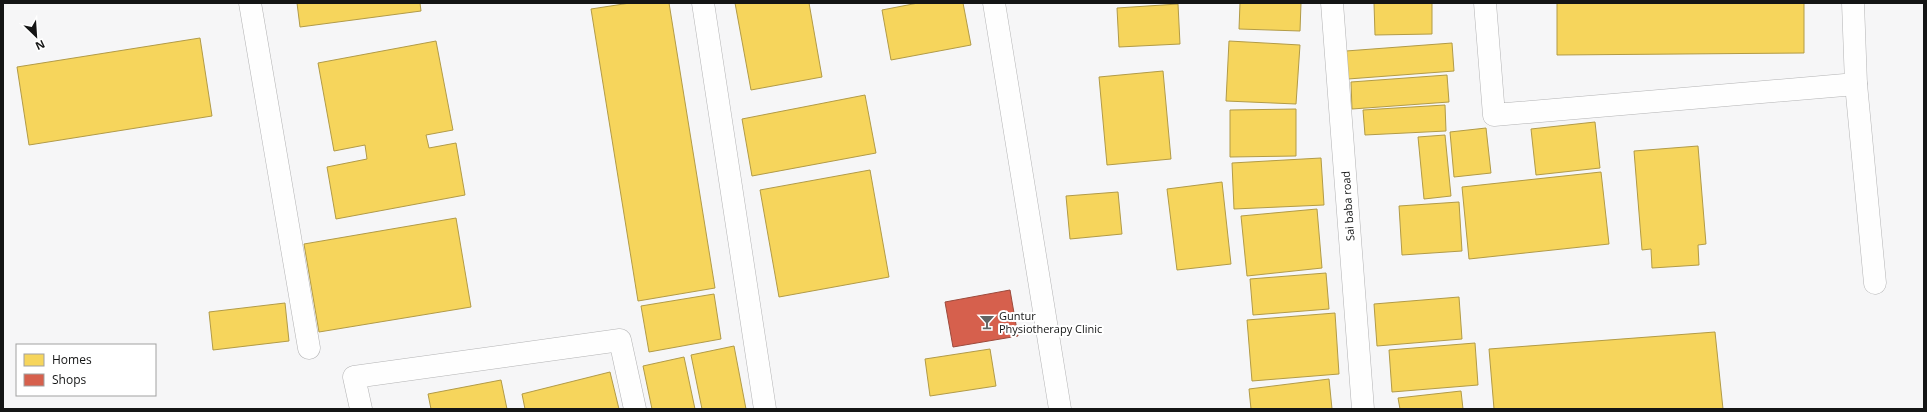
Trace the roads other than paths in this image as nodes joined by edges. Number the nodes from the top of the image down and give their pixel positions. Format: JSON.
{"nodes":[{"id":1,"x":250,"y":3,"type":"edge"},
{"id":2,"x":703,"y":3,"type":"edge"},
{"id":3,"x":994,"y":3,"type":"edge"},
{"id":4,"x":1332,"y":3,"type":"edge"},
{"id":5,"x":1485,"y":3,"type":"edge"},
{"id":6,"x":1853,"y":3,"type":"edge"},
{"id":7,"x":1856,"y":84,"type":"junction"},
{"id":8,"x":1875,"y":283,"type":"dead end"},
{"id":9,"x":309,"y":348,"type":"dead end"},
{"id":10,"x":361,"y":409,"type":"edge"},
{"id":11,"x":635,"y":409,"type":"edge"},
{"id":12,"x":765,"y":409,"type":"edge"},
{"id":13,"x":1060,"y":409,"type":"edge"},
{"id":14,"x":1363,"y":409,"type":"edge"}],
"edges":[{"from":1,"to":9,"type":"street"},
{"from":2,"to":12,"type":"street"},
{"from":3,"to":13,"type":"street"},
{"from":4,"to":14,"type":"street","name":"Sai baba road"},
{"from":5,"to":7,"type":"street"},
{"from":6,"to":7,"type":"street"},
{"from":7,"to":8,"type":"street"},
{"from":10,"to":11,"type":"street"}]}
